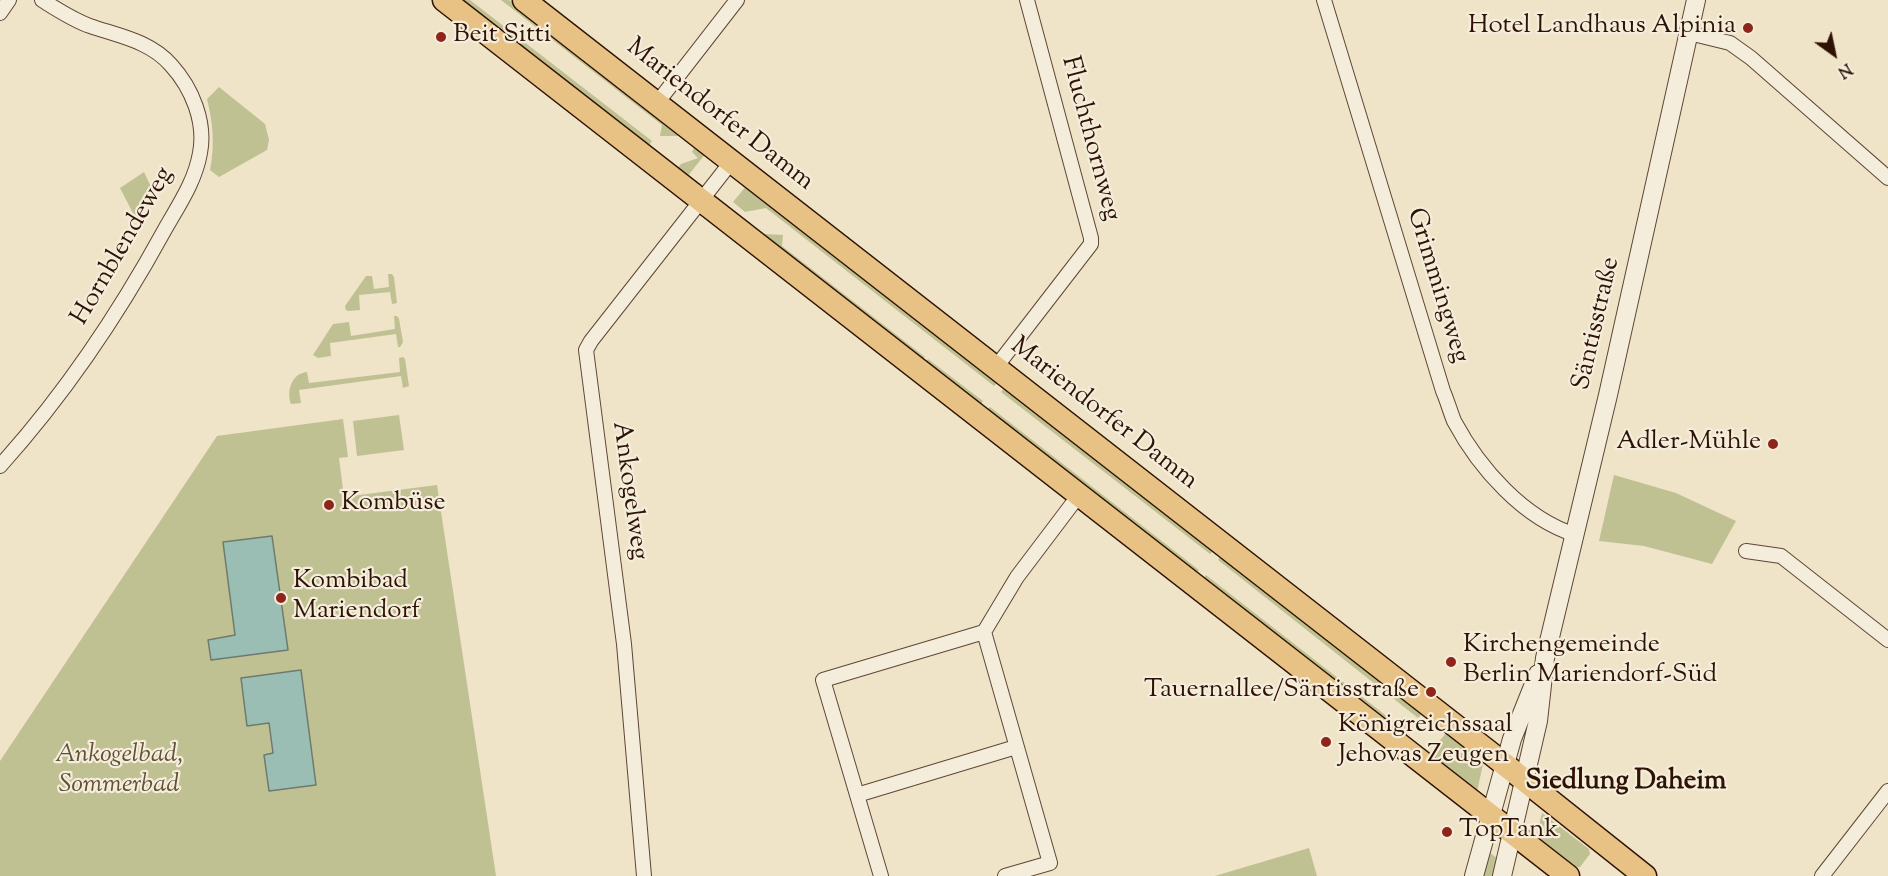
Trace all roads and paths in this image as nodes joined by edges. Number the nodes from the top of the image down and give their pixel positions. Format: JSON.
{"nodes":[{"id":1,"x":9,"y":0,"type":"edge"},
{"id":2,"x":42,"y":0,"type":"edge"},
{"id":3,"x":444,"y":0,"type":"edge"},
{"id":4,"x":524,"y":0,"type":"edge"},
{"id":5,"x":737,"y":0,"type":"edge"},
{"id":6,"x":1027,"y":0,"type":"edge"},
{"id":7,"x":1324,"y":0,"type":"edge"},
{"id":8,"x":1696,"y":0,"type":"edge"},
{"id":9,"x":0,"y":13,"type":"edge"},
{"id":10,"x":1689,"y":33,"type":"junction"},
{"id":11,"x":657,"y":103,"type":"junction"},
{"id":12,"x":732,"y":161,"type":"junction"},
{"id":13,"x":1888,"y":177,"type":"edge"},
{"id":14,"x":701,"y":200,"type":"junction"},
{"id":15,"x":996,"y":367,"type":"junction"},
{"id":16,"x":0,"y":466,"type":"edge"},
{"id":17,"x":1080,"y":495,"type":"junction"},
{"id":18,"x":1576,"y":535,"type":"junction"},
{"id":19,"x":1746,"y":551,"type":"dead end"},
{"id":20,"x":984,"y":632,"type":"junction"},
{"id":21,"x":1888,"y":640,"type":"edge"},
{"id":22,"x":1545,"y":658,"type":"junction"},
{"id":23,"x":1016,"y":747,"type":"junction"},
{"id":24,"x":1505,"y":764,"type":"junction"},
{"id":25,"x":1525,"y":780,"type":"junction"},
{"id":26,"x":1888,"y":791,"type":"edge"},
{"id":27,"x":857,"y":795,"type":"junction"},
{"id":28,"x":1491,"y":815,"type":"junction"},
{"id":29,"x":1512,"y":832,"type":"junction"},
{"id":30,"x":644,"y":876,"type":"edge"},
{"id":31,"x":881,"y":876,"type":"edge"},
{"id":32,"x":1005,"y":876,"type":"edge"},
{"id":33,"x":1474,"y":876,"type":"edge"},
{"id":34,"x":1502,"y":876,"type":"edge"},
{"id":35,"x":1568,"y":876,"type":"edge"},
{"id":36,"x":1645,"y":876,"type":"edge"},
{"id":37,"x":1822,"y":876,"type":"edge"}],
"edges":[{"from":1,"to":9,"type":"street"},
{"from":2,"to":16,"type":"street","name":"Hornblendeweg"},
{"from":3,"to":14,"type":"main road"},
{"from":4,"to":11,"type":"main road","name":"Mariendorfer Damm"},
{"from":5,"to":11,"type":"street"},
{"from":6,"to":15,"type":"street","name":"Fluchthornweg"},
{"from":7,"to":18,"type":"street","name":"Grimmingweg"},
{"from":8,"to":10,"type":"street","name":"Säntisstraße"},
{"from":10,"to":13,"type":"street"},
{"from":10,"to":18,"type":"street","name":"Säntisstraße"},
{"from":11,"to":12,"type":"main road","name":"Mariendorfer Damm"},
{"from":12,"to":14,"type":"street","name":"Ankogelweg"},
{"from":12,"to":15,"type":"main road","name":"Mariendorfer Damm"},
{"from":14,"to":17,"type":"main road"},
{"from":14,"to":30,"type":"street","name":"Ankogelweg"},
{"from":15,"to":24,"type":"main road","name":"Mariendorfer Damm"},
{"from":17,"to":20,"type":"street"},
{"from":17,"to":28,"type":"main road"},
{"from":18,"to":22,"type":"street","name":"Säntisstraße"},
{"from":19,"to":21,"type":"street"},
{"from":20,"to":23,"type":"street"},
{"from":20,"to":27,"type":"street"},
{"from":22,"to":24,"type":"street","name":"Säntisstraße"},
{"from":22,"to":25,"type":"street","name":"Säntisstraße"},
{"from":23,"to":27,"type":"street"},
{"from":23,"to":32,"type":"street"},
{"from":24,"to":25,"type":"main road","name":"Mariendorfer Damm"},
{"from":24,"to":28,"type":"street","name":"Säntisstraße"},
{"from":25,"to":29,"type":"street","name":"Säntisstraße"},
{"from":25,"to":36,"type":"main road","name":"Mariendorfer Damm"},
{"from":26,"to":37,"type":"street"},
{"from":27,"to":31,"type":"street"},
{"from":28,"to":29,"type":"main road"},
{"from":28,"to":33,"type":"street","name":"Säntisstraße"},
{"from":29,"to":34,"type":"street","name":"Säntisstraße"},
{"from":29,"to":35,"type":"main road"}]}
